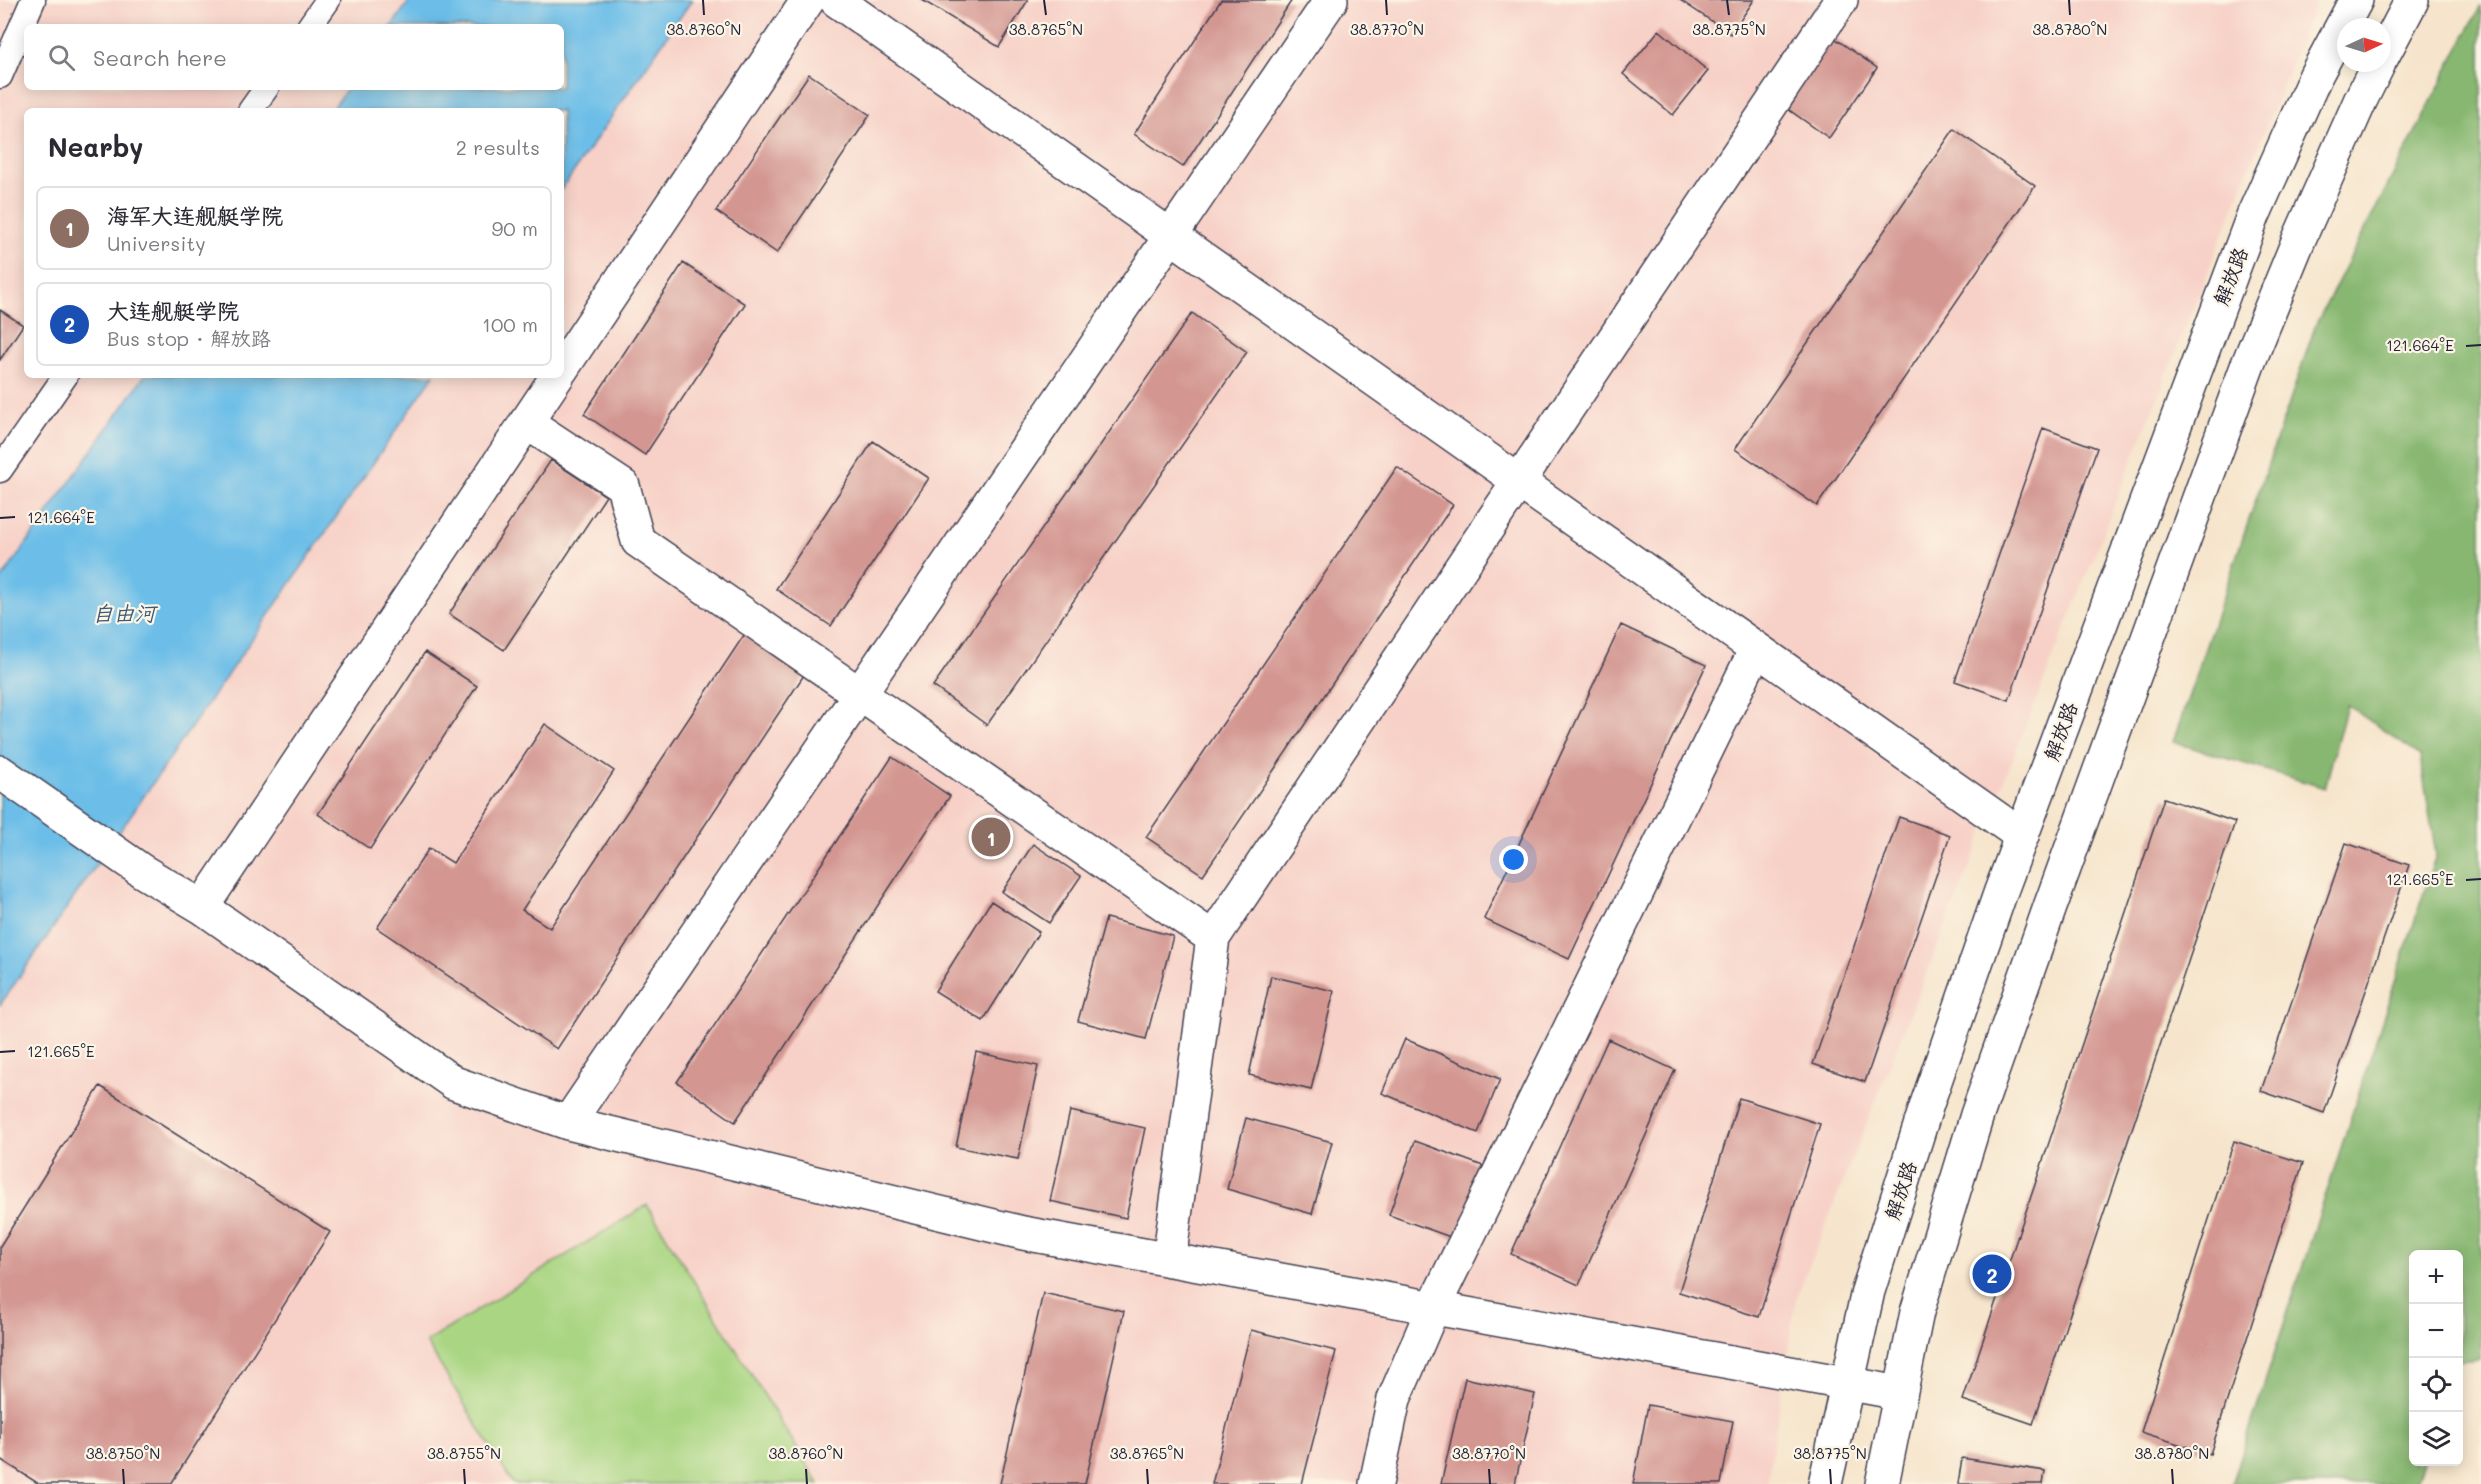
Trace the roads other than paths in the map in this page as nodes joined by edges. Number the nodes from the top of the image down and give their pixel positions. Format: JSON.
{"nodes":[{"id":1,"x":33,"y":0,"type":"edge"},
{"id":2,"x":328,"y":0,"type":"edge"},
{"id":3,"x":808,"y":0,"type":"edge"},
{"id":4,"x":836,"y":0,"type":"edge"},
{"id":5,"x":1331,"y":0,"type":"edge"},
{"id":6,"x":1841,"y":0,"type":"edge"},
{"id":7,"x":2356,"y":0,"type":"edge"},
{"id":8,"x":2412,"y":0,"type":"edge"},
{"id":9,"x":311,"y":24,"type":"edge"},
{"id":10,"x":2391,"y":40,"type":"edge"},
{"id":11,"x":2374,"y":72,"type":"edge"},
{"id":12,"x":0,"y":76,"type":"edge"},
{"id":13,"x":265,"y":90,"type":"edge"},
{"id":14,"x":252,"y":108,"type":"edge"},
{"id":15,"x":1170,"y":235,"type":"junction"},
{"id":16,"x":564,"y":366,"type":"edge"},
{"id":17,"x":64,"y":378,"type":"edge"},
{"id":18,"x":556,"y":378,"type":"edge"},
{"id":19,"x":526,"y":422,"type":"junction"},
{"id":20,"x":0,"y":470,"type":"edge"},
{"id":21,"x":1519,"y":481,"type":"junction"},
{"id":22,"x":1756,"y":649,"type":"junction"},
{"id":23,"x":858,"y":693,"type":"junction"},
{"id":24,"x":0,"y":772,"type":"edge"},
{"id":25,"x":2022,"y":836,"type":"junction"},
{"id":26,"x":202,"y":907,"type":"junction"},
{"id":27,"x":1212,"y":938,"type":"junction"},
{"id":28,"x":568,"y":1123,"type":"junction"},
{"id":29,"x":1169,"y":1260,"type":"junction"},
{"id":30,"x":1433,"y":1308,"type":"junction"},
{"id":31,"x":1847,"y":1383,"type":"junction"},
{"id":32,"x":1900,"y":1394,"type":"junction"},
{"id":33,"x":1376,"y":1484,"type":"edge"},
{"id":34,"x":1825,"y":1484,"type":"edge"},
{"id":35,"x":1882,"y":1484,"type":"edge"}],
"edges":[{"from":1,"to":12,"type":"lane"},
{"from":2,"to":9,"type":"lane"},
{"from":3,"to":16,"type":"street"},
{"from":4,"to":15,"type":"street"},
{"from":5,"to":15,"type":"street"},
{"from":6,"to":21,"type":"street"},
{"from":7,"to":25,"type":"street","name":"解放路"},
{"from":8,"to":10,"type":"street"},
{"from":11,"to":32,"type":"street"},
{"from":13,"to":14,"type":"lane"},
{"from":15,"to":21,"type":"street"},
{"from":15,"to":23,"type":"street"},
{"from":17,"to":20,"type":"lane"},
{"from":18,"to":19,"type":"street"},
{"from":19,"to":23,"type":"street"},
{"from":19,"to":26,"type":"street"},
{"from":21,"to":22,"type":"street"},
{"from":21,"to":27,"type":"street"},
{"from":22,"to":25,"type":"street"},
{"from":22,"to":30,"type":"street"},
{"from":23,"to":27,"type":"street"},
{"from":23,"to":28,"type":"street"},
{"from":24,"to":26,"type":"street"},
{"from":25,"to":31,"type":"street","name":"解放路"},
{"from":26,"to":28,"type":"street"},
{"from":27,"to":29,"type":"street"},
{"from":28,"to":29,"type":"street"},
{"from":29,"to":30,"type":"street"},
{"from":30,"to":31,"type":"street"},
{"from":30,"to":33,"type":"street"},
{"from":31,"to":32,"type":"street"},
{"from":31,"to":34,"type":"street","name":"解放路"},
{"from":32,"to":35,"type":"street"}]}
